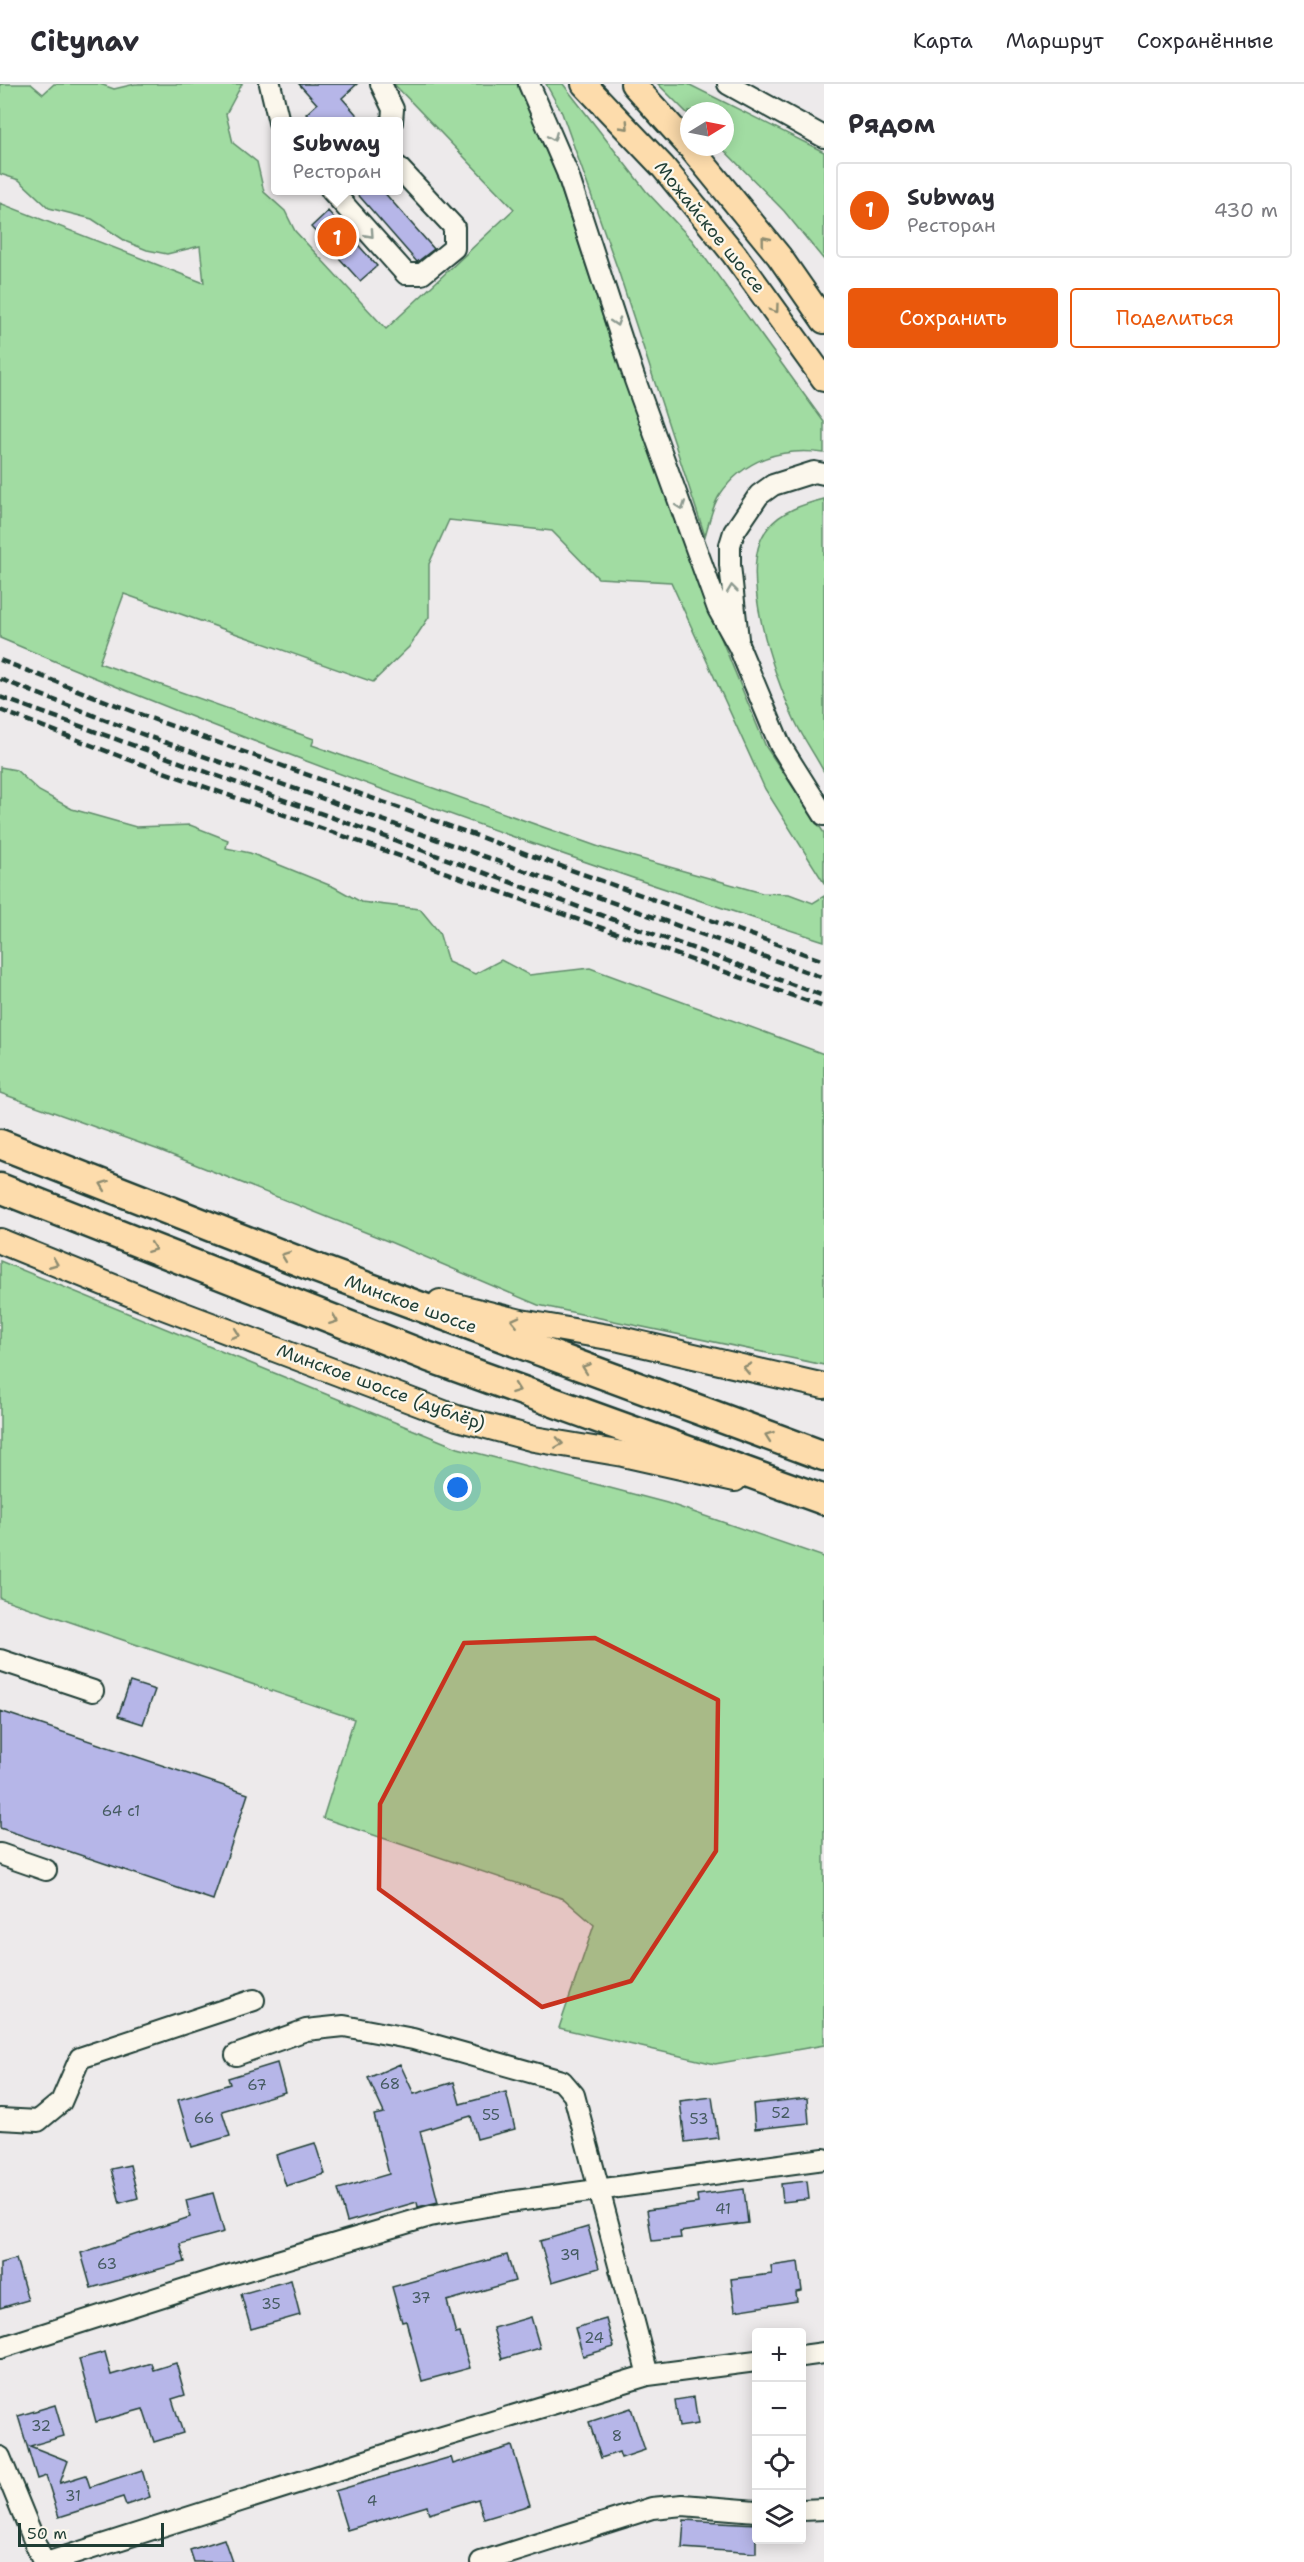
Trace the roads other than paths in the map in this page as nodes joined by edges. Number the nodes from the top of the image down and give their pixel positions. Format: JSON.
{"nodes":[{"id":1,"x":270,"y":84,"type":"edge"},
{"id":2,"x":381,"y":84,"type":"edge"},
{"id":3,"x":529,"y":84,"type":"edge"},
{"id":4,"x":584,"y":84,"type":"edge"},
{"id":5,"x":633,"y":84,"type":"edge"},
{"id":6,"x":728,"y":84,"type":"edge"},
{"id":7,"x":278,"y":117,"type":"edge"},
{"id":8,"x":392,"y":117,"type":"edge"},
{"id":9,"x":792,"y":120,"type":"junction"},
{"id":10,"x":824,"y":129,"type":"edge"},
{"id":11,"x":680,"y":137,"type":"edge"},
{"id":12,"x":824,"y":137,"type":"edge"},
{"id":13,"x":696,"y":156,"type":"edge"},
{"id":14,"x":403,"y":171,"type":"edge"},
{"id":15,"x":335,"y":195,"type":"edge"},
{"id":16,"x":824,"y":321,"type":"edge"},
{"id":17,"x":824,"y":379,"type":"edge"},
{"id":18,"x":824,"y":474,"type":"edge"},
{"id":19,"x":739,"y":647,"type":"junction"},
{"id":20,"x":824,"y":815,"type":"edge"},
{"id":21,"x":0,"y":1144,"type":"edge"},
{"id":22,"x":0,"y":1188,"type":"edge"},
{"id":23,"x":0,"y":1241,"type":"edge"},
{"id":24,"x":316,"y":1268,"type":"junction"},
{"id":25,"x":824,"y":1386,"type":"edge"},
{"id":26,"x":824,"y":1456,"type":"edge"},
{"id":27,"x":818,"y":1498,"type":"edge"},
{"id":28,"x":0,"y":1660,"type":"edge"},
{"id":29,"x":93,"y":1691,"type":"dead end"},
{"id":30,"x":0,"y":1854,"type":"edge"},
{"id":31,"x":45,"y":1870,"type":"dead end"},
{"id":32,"x":255,"y":2000,"type":"dead end"},
{"id":33,"x":236,"y":2055,"type":"dead end"},
{"id":34,"x":0,"y":2119,"type":"edge"},
{"id":35,"x":824,"y":2159,"type":"edge"},
{"id":36,"x":598,"y":2189,"type":"junction"},
{"id":37,"x":0,"y":2348,"type":"edge"},
{"id":38,"x":824,"y":2353,"type":"edge"},
{"id":39,"x":806,"y":2355,"type":"edge"},
{"id":40,"x":752,"y":2362,"type":"edge"},
{"id":41,"x":648,"y":2375,"type":"junction"},
{"id":42,"x":0,"y":2457,"type":"edge"},
{"id":43,"x":824,"y":2509,"type":"edge"},
{"id":44,"x":806,"y":2510,"type":"edge"},
{"id":45,"x":752,"y":2511,"type":"edge"},
{"id":46,"x":43,"y":2562,"type":"edge"},
{"id":47,"x":49,"y":2562,"type":"edge"},
{"id":48,"x":481,"y":2562,"type":"edge"}],
"edges":[{"from":1,"to":7,"type":"street"},
{"from":2,"to":8,"type":"street"},
{"from":3,"to":19,"type":"street","one_way":true},
{"from":4,"to":17,"type":"main road","name":"Можайское шоссе","one_way":true},
{"from":5,"to":11,"type":"main road","name":"Можайское шоссе"},
{"from":6,"to":9,"type":"street"},
{"from":9,"to":10,"type":"street"},
{"from":9,"to":12,"type":"street"},
{"from":16,"to":13,"type":"main road","name":"Можайское шоссе","one_way":true},
{"from":15,"to":14,"type":"street","one_way":true},
{"from":19,"to":18,"type":"street","one_way":true},
{"from":19,"to":20,"type":"street"},
{"from":24,"to":21,"type":"highway","name":"Минское шоссе","one_way":true},
{"from":22,"to":27,"type":"highway","one_way":true},
{"from":23,"to":27,"type":"main road","name":"Минское шоссе (дублёр)","one_way":true},
{"from":25,"to":24,"type":"main road","one_way":true},
{"from":26,"to":24,"type":"highway","name":"Минское шоссе","one_way":true},
{"from":28,"to":29,"type":"street"},
{"from":30,"to":31,"type":"street"},
{"from":32,"to":34,"type":"street"},
{"from":33,"to":36,"type":"street"},
{"from":35,"to":36,"type":"street"},
{"from":36,"to":37,"type":"street"},
{"from":36,"to":41,"type":"street"},
{"from":38,"to":39,"type":"street"},
{"from":40,"to":41,"type":"street"},
{"from":41,"to":47,"type":"street"},
{"from":42,"to":46,"type":"street"},
{"from":43,"to":44,"type":"street"},
{"from":45,"to":48,"type":"street"}]}
